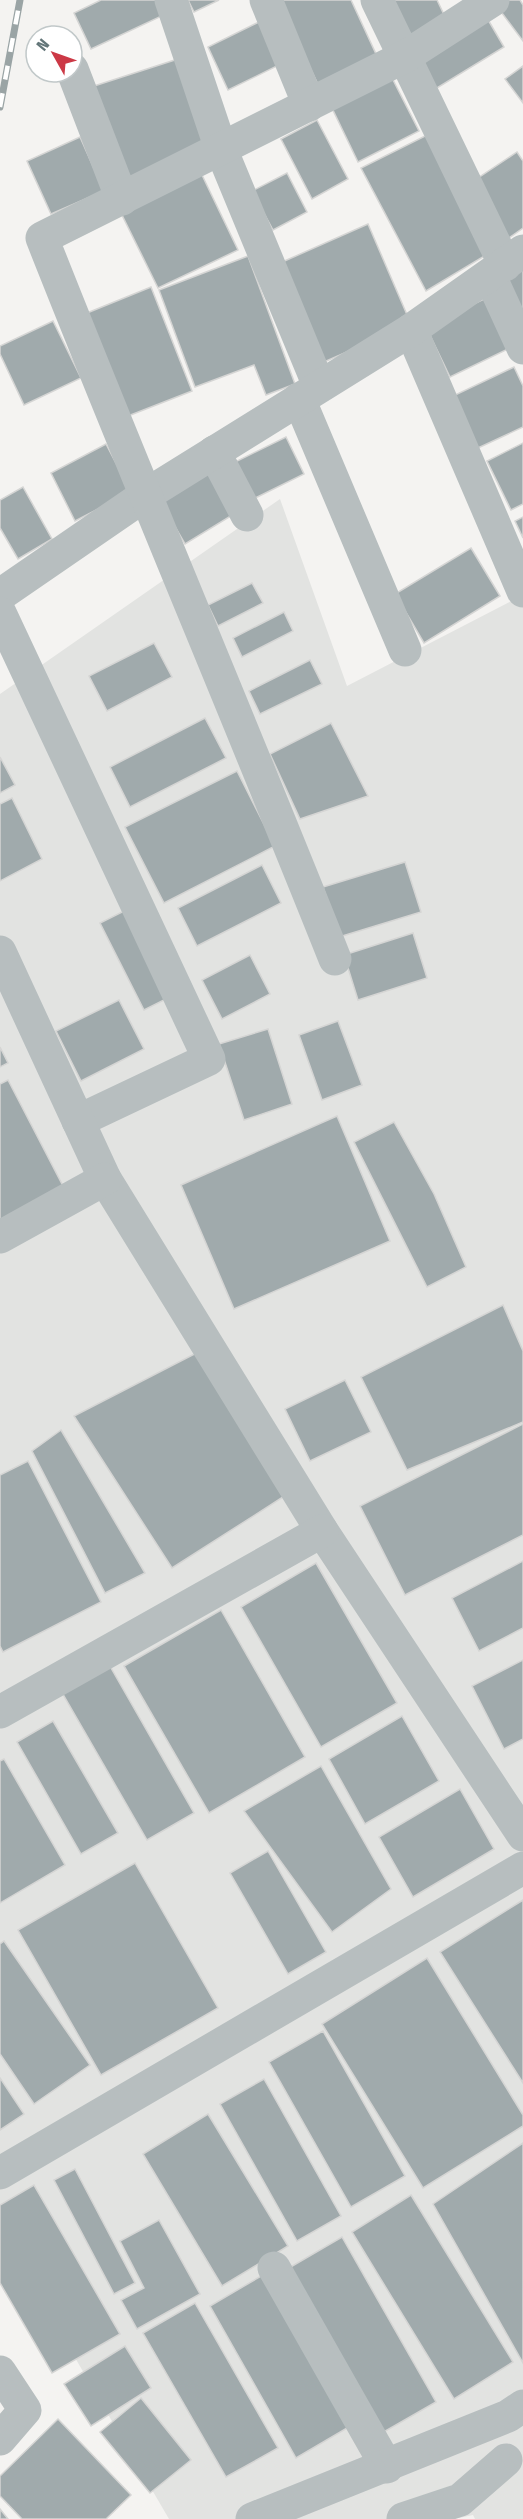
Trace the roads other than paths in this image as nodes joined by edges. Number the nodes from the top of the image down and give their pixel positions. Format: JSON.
{"nodes":[{"id":1,"x":171,"y":0,"type":"edge"},
{"id":2,"x":266,"y":0,"type":"edge"},
{"id":3,"x":377,"y":0,"type":"edge"},
{"id":4,"x":494,"y":0,"type":"edge"},
{"id":5,"x":406,"y":56,"type":"junction"},
{"id":6,"x":78,"y":84,"type":"edge"},
{"id":7,"x":309,"y":105,"type":"junction"},
{"id":8,"x":221,"y":149,"type":"junction"},
{"id":9,"x":122,"y":199,"type":"junction"},
{"id":10,"x":506,"y":264,"type":"edge"},
{"id":11,"x":411,"y":330,"type":"junction"},
{"id":12,"x":523,"y":348,"type":"edge"},
{"id":13,"x":309,"y":392,"type":"junction"},
{"id":14,"x":214,"y":452,"type":"junction"},
{"id":15,"x":144,"y":495,"type":"junction"},
{"id":16,"x":247,"y":515,"type":"dead end"},
{"id":17,"x":523,"y":591,"type":"edge"},
{"id":18,"x":0,"y":595,"type":"edge"},
{"id":19,"x":0,"y":613,"type":"edge"},
{"id":20,"x":405,"y":650,"type":"dead end"},
{"id":21,"x":0,"y":952,"type":"edge"},
{"id":22,"x":335,"y":959,"type":"dead end"},
{"id":23,"x":78,"y":1121,"type":"junction"},
{"id":24,"x":105,"y":1179,"type":"junction"},
{"id":25,"x":0,"y":1237,"type":"edge"},
{"id":26,"x":322,"y":1531,"type":"junction"},
{"id":27,"x":0,"y":1712,"type":"edge"},
{"id":28,"x":523,"y":1834,"type":"edge"},
{"id":29,"x":523,"y":1868,"type":"edge"},
{"id":30,"x":0,"y":2173,"type":"edge"},
{"id":31,"x":274,"y":2268,"type":"dead end"},
{"id":32,"x":0,"y":2372,"type":"edge"},
{"id":33,"x":523,"y":2406,"type":"edge"},
{"id":34,"x":0,"y":2439,"type":"edge"},
{"id":35,"x":506,"y":2460,"type":"dead end"},
{"id":36,"x":387,"y":2467,"type":"junction"},
{"id":37,"x":252,"y":2519,"type":"edge"},
{"id":38,"x":403,"y":2519,"type":"edge"}],
"edges":[{"from":1,"to":8,"type":"street"},
{"from":2,"to":7,"type":"street"},
{"from":3,"to":5,"type":"street"},
{"from":4,"to":5,"type":"street"},
{"from":5,"to":7,"type":"street"},
{"from":5,"to":10,"type":"street"},
{"from":6,"to":9,"type":"street"},
{"from":7,"to":8,"type":"street"},
{"from":8,"to":9,"type":"street"},
{"from":8,"to":13,"type":"street"},
{"from":9,"to":15,"type":"street"},
{"from":10,"to":11,"type":"street"},
{"from":10,"to":12,"type":"street"},
{"from":11,"to":13,"type":"street"},
{"from":11,"to":17,"type":"street"},
{"from":13,"to":14,"type":"street"},
{"from":13,"to":20,"type":"street"},
{"from":14,"to":15,"type":"street"},
{"from":14,"to":16,"type":"street"},
{"from":15,"to":18,"type":"street"},
{"from":15,"to":22,"type":"street"},
{"from":19,"to":23,"type":"street"},
{"from":21,"to":23,"type":"street"},
{"from":23,"to":24,"type":"street"},
{"from":24,"to":25,"type":"street"},
{"from":24,"to":26,"type":"street"},
{"from":26,"to":27,"type":"street"},
{"from":26,"to":28,"type":"street"},
{"from":29,"to":30,"type":"street"},
{"from":31,"to":36,"type":"street"},
{"from":32,"to":34,"type":"street"},
{"from":33,"to":36,"type":"street"},
{"from":35,"to":38,"type":"street"},
{"from":36,"to":37,"type":"street"}]}
